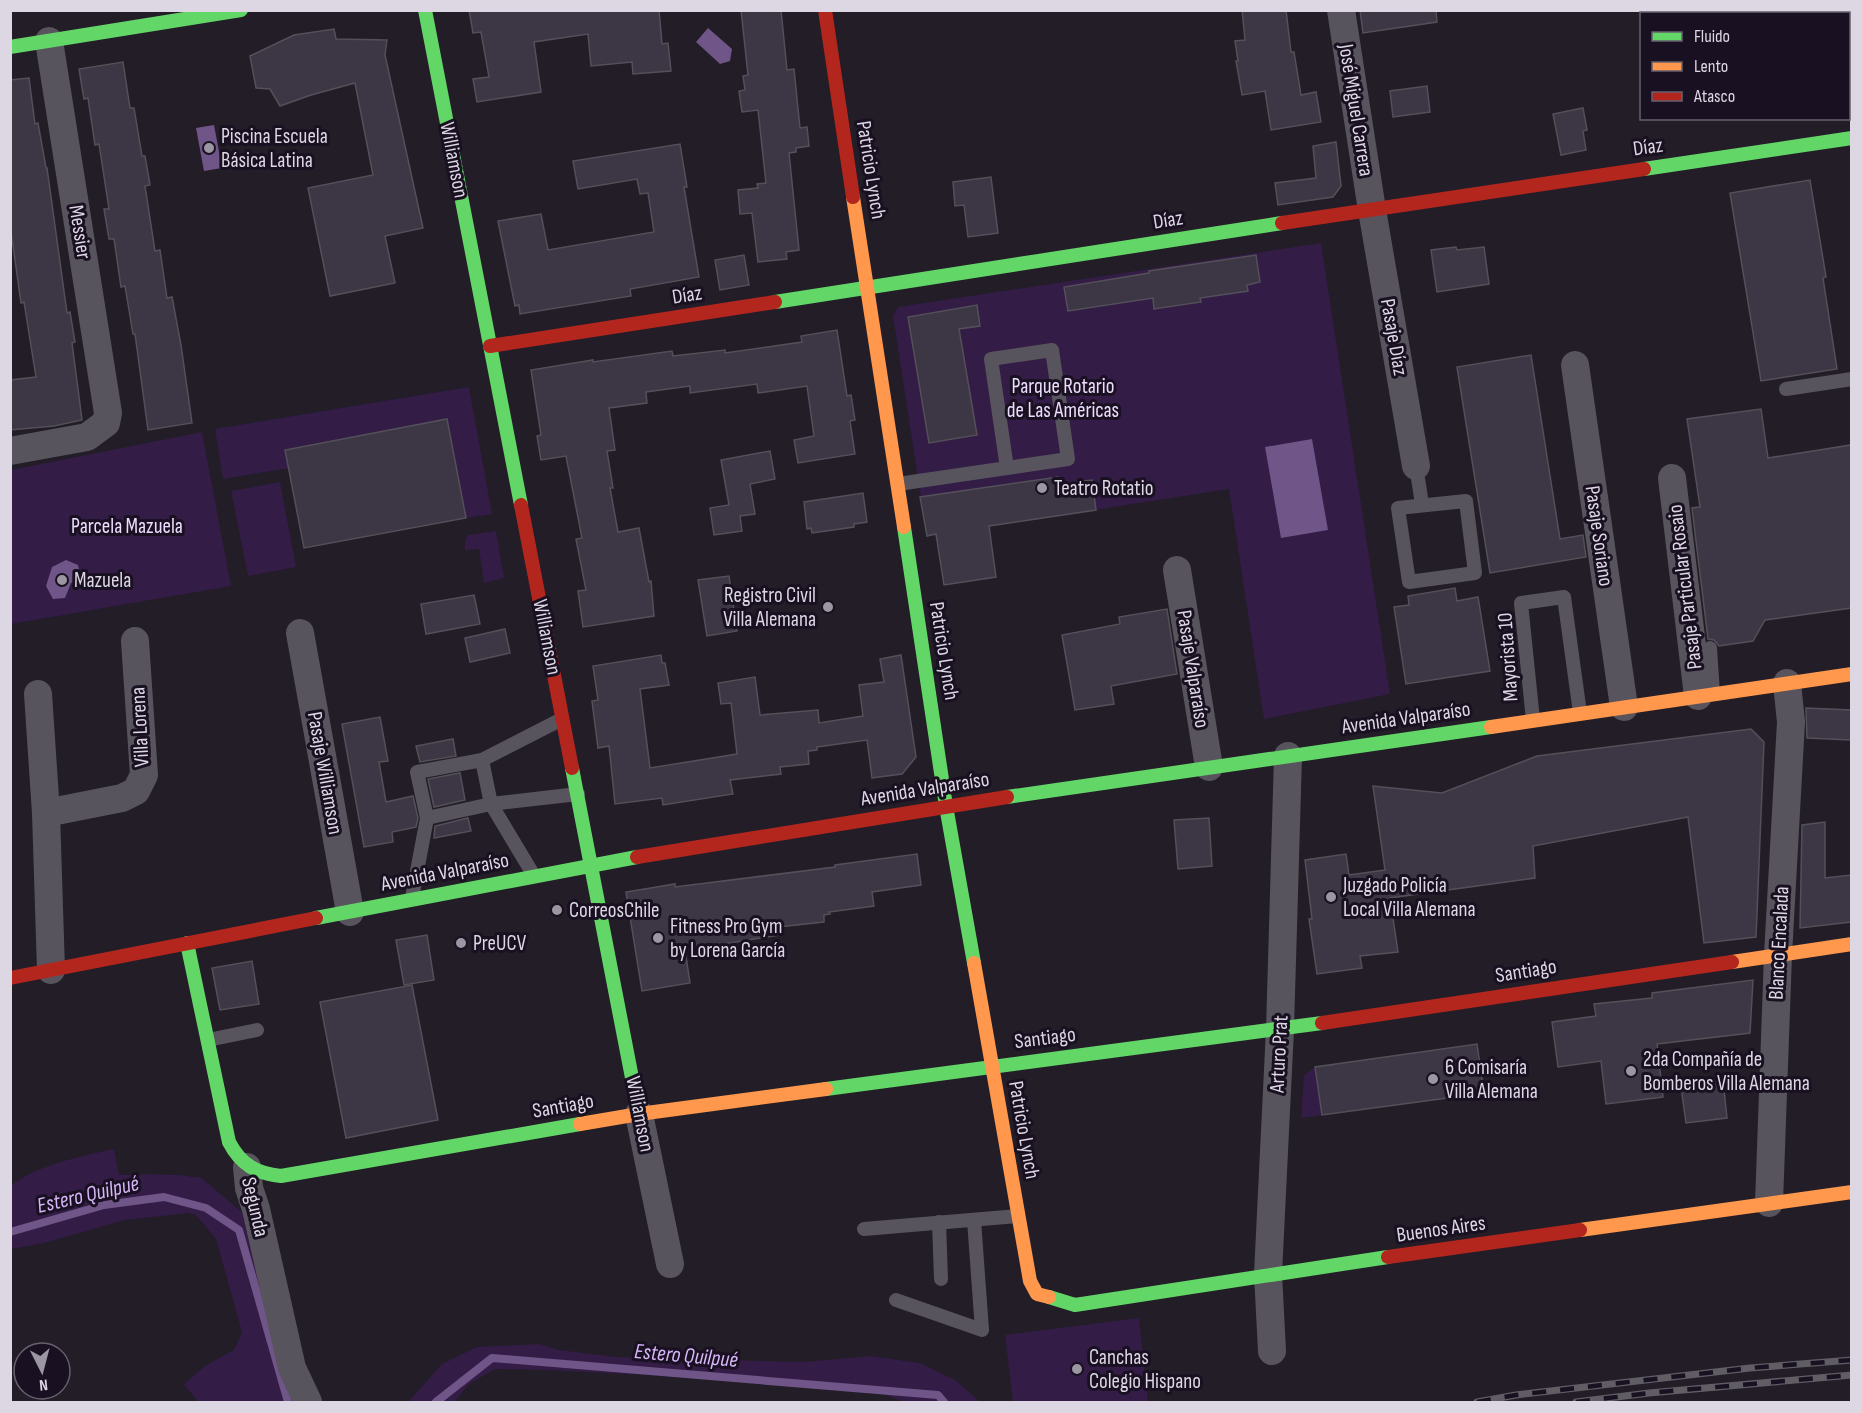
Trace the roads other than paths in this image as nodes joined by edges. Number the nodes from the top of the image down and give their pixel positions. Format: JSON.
{"nodes":[{"id":1,"x":241,"y":10,"type":"edge"},
{"id":2,"x":425,"y":10,"type":"edge"},
{"id":3,"x":825,"y":10,"type":"edge"},
{"id":4,"x":1341,"y":10,"type":"edge"},
{"id":5,"x":1850,"y":10,"type":"edge"},
{"id":6,"x":1851,"y":25,"type":"edge"},
{"id":7,"x":49,"y":41,"type":"junction"},
{"id":8,"x":10,"y":47,"type":"edge"},
{"id":9,"x":1851,"y":138,"type":"edge"},
{"id":10,"x":1372,"y":210,"type":"junction"},
{"id":11,"x":868,"y":288,"type":"junction"},
{"id":12,"x":490,"y":346,"type":"junction"},
{"id":13,"x":1575,"y":365,"type":"dead end"},
{"id":14,"x":1851,"y":379,"type":"edge"},
{"id":15,"x":1786,"y":389,"type":"dead end"},
{"id":16,"x":10,"y":451,"type":"edge"},
{"id":17,"x":1416,"y":466,"type":"joint"},
{"id":18,"x":1007,"y":468,"type":"junction"},
{"id":19,"x":1672,"y":478,"type":"dead end"},
{"id":20,"x":898,"y":484,"type":"junction"},
{"id":21,"x":1422,"y":504,"type":"junction"},
{"id":22,"x":1177,"y":570,"type":"dead end"},
{"id":23,"x":300,"y":633,"type":"dead end"},
{"id":24,"x":135,"y":640,"type":"dead end"},
{"id":25,"x":1710,"y":648,"type":"dead end"},
{"id":26,"x":1851,"y":674,"type":"edge"},
{"id":27,"x":1786,"y":683,"type":"junction"},
{"id":28,"x":38,"y":694,"type":"dead end"},
{"id":29,"x":1706,"y":695,"type":"junction"},
{"id":30,"x":1624,"y":707,"type":"junction"},
{"id":31,"x":1580,"y":713,"type":"junction"},
{"id":32,"x":563,"y":719,"type":"junction"},
{"id":33,"x":1533,"y":720,"type":"junction"},
{"id":34,"x":1288,"y":756,"type":"junction"},
{"id":35,"x":482,"y":760,"type":"junction"},
{"id":36,"x":1209,"y":768,"type":"junction"},
{"id":37,"x":578,"y":794,"type":"junction"},
{"id":38,"x":490,"y":804,"type":"junction"},
{"id":39,"x":946,"y":806,"type":"junction"},
{"id":40,"x":46,"y":813,"type":"junction"},
{"id":41,"x":427,"y":818,"type":"junction"},
{"id":42,"x":591,"y":864,"type":"junction"},
{"id":43,"x":534,"y":875,"type":"junction"},
{"id":44,"x":411,"y":900,"type":"junction"},
{"id":45,"x":350,"y":912,"type":"junction"},
{"id":46,"x":187,"y":943,"type":"junction"},
{"id":47,"x":1851,"y":944,"type":"edge"},
{"id":48,"x":1778,"y":955,"type":"junction"},
{"id":49,"x":51,"y":970,"type":"junction"},
{"id":50,"x":10,"y":978,"type":"edge"},
{"id":51,"x":1280,"y":1029,"type":"junction"},
{"id":52,"x":257,"y":1030,"type":"dead end"},
{"id":53,"x":208,"y":1041,"type":"junction"},
{"id":54,"x":991,"y":1066,"type":"junction"},
{"id":55,"x":639,"y":1114,"type":"junction"},
{"id":56,"x":247,"y":1167,"type":"junction"},
{"id":57,"x":1851,"y":1192,"type":"edge"},
{"id":58,"x":1769,"y":1203,"type":"junction"},
{"id":59,"x":1018,"y":1216,"type":"junction"},
{"id":60,"x":974,"y":1220,"type":"junction"},
{"id":61,"x":939,"y":1222,"type":"junction"},
{"id":62,"x":864,"y":1229,"type":"dead end"},
{"id":63,"x":670,"y":1264,"type":"dead end"},
{"id":64,"x":1268,"y":1274,"type":"junction"},
{"id":65,"x":941,"y":1279,"type":"dead end"},
{"id":66,"x":1037,"y":1294,"type":"joint"},
{"id":67,"x":896,"y":1300,"type":"dead end"},
{"id":68,"x":1272,"y":1351,"type":"dead end"},
{"id":69,"x":308,"y":1402,"type":"edge"}],
"edges":[{"from":1,"to":7,"type":"street"},
{"from":2,"to":12,"type":"street","name":"Williamson"},
{"from":3,"to":11,"type":"street","name":"Patricio Lynch"},
{"from":4,"to":10,"type":"street","name":"José Miguel Carrera"},
{"from":5,"to":6,"type":"street"},
{"from":7,"to":8,"type":"street"},
{"from":7,"to":16,"type":"street","name":"Messier"},
{"from":9,"to":10,"type":"street","name":"Díaz"},
{"from":10,"to":11,"type":"street","name":"Díaz"},
{"from":10,"to":17,"type":"street","name":"Pasaje Díaz"},
{"from":11,"to":12,"type":"street","name":"Díaz"},
{"from":11,"to":20,"type":"street","name":"Patricio Lynch"},
{"from":12,"to":32,"type":"street","name":"Williamson"},
{"from":13,"to":30,"type":"street","name":"Pasaje Soriano"},
{"from":14,"to":15,"type":"lane"},
{"from":17,"to":21,"type":"lane"},
{"from":18,"to":18,"type":"lane"},
{"from":18,"to":20,"type":"lane"},
{"from":19,"to":29,"type":"street","name":"Pasaje Particular Rosaio"},
{"from":20,"to":39,"type":"street","name":"Patricio Lynch"},
{"from":21,"to":21,"type":"lane"},
{"from":22,"to":36,"type":"street","name":"Pasaje Valparaíso"},
{"from":23,"to":45,"type":"street","name":"Pasaje Williamson"},
{"from":24,"to":40,"type":"street","name":"Villa Lorena"},
{"from":25,"to":29,"type":"lane"},
{"from":26,"to":27,"type":"street","name":"Avenida Valparaíso"},
{"from":27,"to":29,"type":"street","name":"Avenida Valparaíso"},
{"from":27,"to":48,"type":"street","name":"Blanco Encalada"},
{"from":28,"to":40,"type":"street"},
{"from":29,"to":30,"type":"street","name":"Avenida Valparaíso"},
{"from":30,"to":31,"type":"street","name":"Avenida Valparaíso"},
{"from":31,"to":33,"type":"street","name":"Avenida Valparaíso"},
{"from":31,"to":33,"type":"lane","name":"Mayorista 10"},
{"from":32,"to":35,"type":"lane"},
{"from":32,"to":37,"type":"street","name":"Williamson"},
{"from":33,"to":34,"type":"street","name":"Avenida Valparaíso"},
{"from":34,"to":36,"type":"street","name":"Avenida Valparaíso"},
{"from":34,"to":51,"type":"street","name":"Arturo Prat"},
{"from":35,"to":38,"type":"lane"},
{"from":35,"to":41,"type":"lane"},
{"from":36,"to":39,"type":"street","name":"Avenida Valparaíso"},
{"from":37,"to":38,"type":"lane"},
{"from":37,"to":42,"type":"street","name":"Williamson"},
{"from":38,"to":41,"type":"lane"},
{"from":38,"to":43,"type":"lane"},
{"from":39,"to":42,"type":"street","name":"Avenida Valparaíso"},
{"from":39,"to":54,"type":"street","name":"Patricio Lynch"},
{"from":40,"to":49,"type":"street"},
{"from":41,"to":44,"type":"lane"},
{"from":42,"to":43,"type":"street","name":"Avenida Valparaíso"},
{"from":42,"to":55,"type":"street","name":"Williamson"},
{"from":43,"to":44,"type":"street","name":"Avenida Valparaíso"},
{"from":44,"to":45,"type":"street","name":"Avenida Valparaíso"},
{"from":45,"to":46,"type":"street","name":"Avenida Valparaíso"},
{"from":46,"to":49,"type":"street","name":"Avenida Valparaíso"},
{"from":46,"to":53,"type":"street","name":"Segunda"},
{"from":47,"to":48,"type":"street","name":"Santiago"},
{"from":48,"to":51,"type":"street","name":"Santiago"},
{"from":48,"to":58,"type":"street","name":"Blanco Encalada"},
{"from":49,"to":50,"type":"street","name":"Avenida Valparaíso"},
{"from":51,"to":54,"type":"street","name":"Santiago"},
{"from":51,"to":64,"type":"street","name":"Arturo Prat"},
{"from":52,"to":53,"type":"lane"},
{"from":53,"to":56,"type":"street","name":"Segunda"},
{"from":54,"to":55,"type":"street","name":"Santiago"},
{"from":54,"to":59,"type":"street","name":"Patricio Lynch"},
{"from":55,"to":56,"type":"street","name":"Santiago"},
{"from":55,"to":63,"type":"street","name":"Williamson"},
{"from":56,"to":69,"type":"street","name":"Segunda"},
{"from":57,"to":58,"type":"street","name":"Buenos Aires"},
{"from":58,"to":64,"type":"street","name":"Buenos Aires"},
{"from":59,"to":60,"type":"lane"},
{"from":59,"to":66,"type":"street","name":"Patricio Lynch"},
{"from":60,"to":61,"type":"lane"},
{"from":60,"to":67,"type":"lane"},
{"from":61,"to":62,"type":"lane"},
{"from":61,"to":65,"type":"lane"},
{"from":64,"to":66,"type":"street","name":"Buenos Aires"},
{"from":64,"to":68,"type":"street","name":"Arturo Prat"}]}
